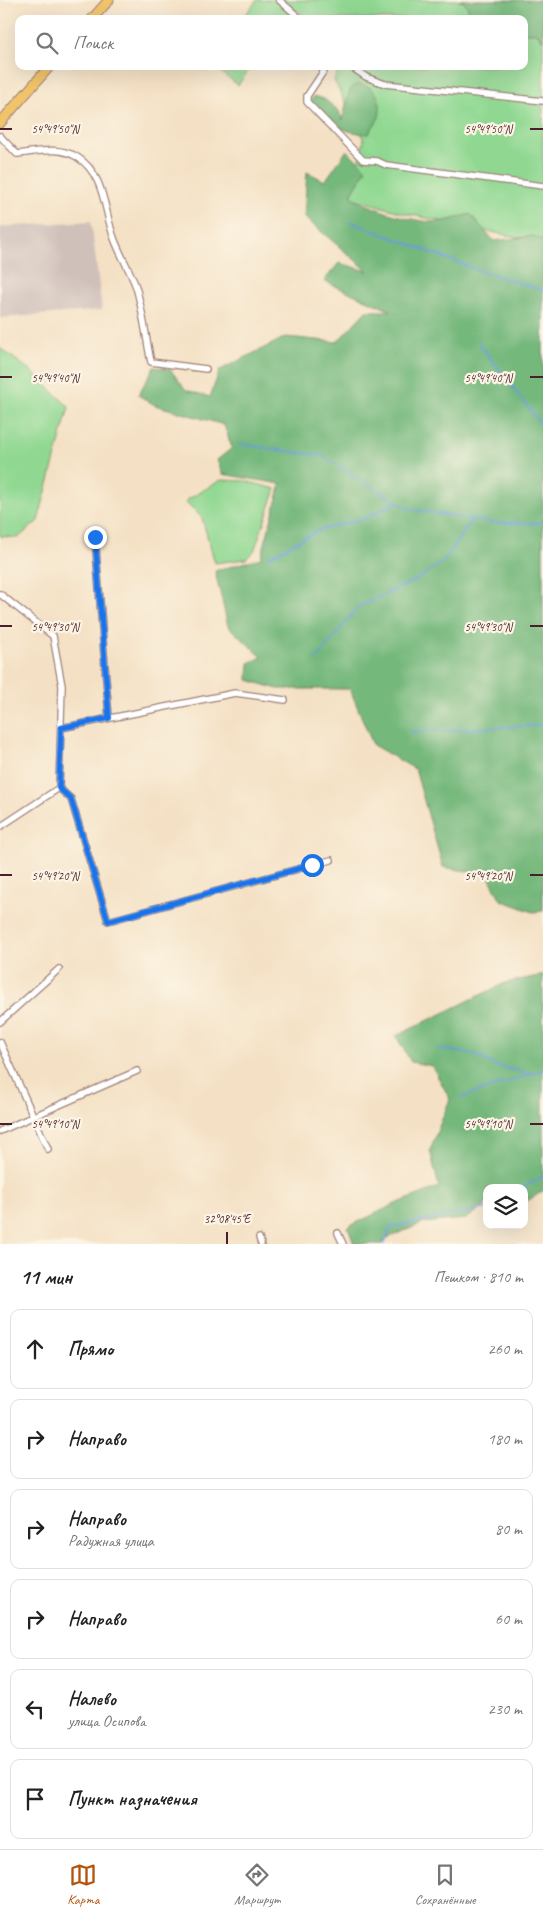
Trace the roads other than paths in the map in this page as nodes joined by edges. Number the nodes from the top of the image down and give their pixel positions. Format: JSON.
{"nodes":[{"id":1,"x":109,"y":0,"type":"edge"},
{"id":2,"x":279,"y":0,"type":"edge"},
{"id":3,"x":96,"y":15,"type":"edge"},
{"id":4,"x":296,"y":15,"type":"edge"},
{"id":5,"x":47,"y":70,"type":"edge"},
{"id":6,"x":324,"y":70,"type":"edge"},
{"id":7,"x":356,"y":70,"type":"edge"},
{"id":8,"x":543,"y":101,"type":"edge"},
{"id":9,"x":0,"y":124,"type":"edge"},
{"id":10,"x":0,"y":136,"type":"edge"},
{"id":11,"x":543,"y":186,"type":"edge"},
{"id":12,"x":206,"y":369,"type":"dead end"},
{"id":13,"x":95,"y":537,"type":"dead end"},
{"id":14,"x":0,"y":594,"type":"edge"},
{"id":15,"x":285,"y":700,"type":"dead end"},
{"id":16,"x":109,"y":718,"type":"junction"},
{"id":17,"x":61,"y":728,"type":"junction"},
{"id":18,"x":59,"y":788,"type":"junction"},
{"id":19,"x":0,"y":828,"type":"edge"},
{"id":20,"x":331,"y":860,"type":"dead end"},
{"id":21,"x":59,"y":969,"type":"dead end"},
{"id":22,"x":0,"y":1022,"type":"edge"},
{"id":23,"x":0,"y":1042,"type":"edge"},
{"id":24,"x":137,"y":1071,"type":"dead end"},
{"id":25,"x":33,"y":1116,"type":"junction"},
{"id":26,"x":0,"y":1131,"type":"edge"},
{"id":27,"x":48,"y":1149,"type":"dead end"},
{"id":28,"x":338,"y":1234,"type":"dead end"},
{"id":29,"x":343,"y":1244,"type":"edge"}],
"edges":[{"from":1,"to":3,"type":"main road"},
{"from":2,"to":4,"type":"street"},
{"from":5,"to":9,"type":"main road"},
{"from":6,"to":11,"type":"street"},
{"from":7,"to":8,"type":"street"},
{"from":10,"to":12,"type":"street"},
{"from":13,"to":16,"type":"street"},
{"from":14,"to":17,"type":"street"},
{"from":15,"to":16,"type":"street"},
{"from":16,"to":17,"type":"street"},
{"from":17,"to":18,"type":"street"},
{"from":18,"to":19,"type":"street"},
{"from":18,"to":20,"type":"street"},
{"from":21,"to":22,"type":"street"},
{"from":23,"to":25,"type":"street"},
{"from":24,"to":25,"type":"street"},
{"from":25,"to":26,"type":"street"},
{"from":25,"to":27,"type":"street"},
{"from":28,"to":29,"type":"street"}]}
